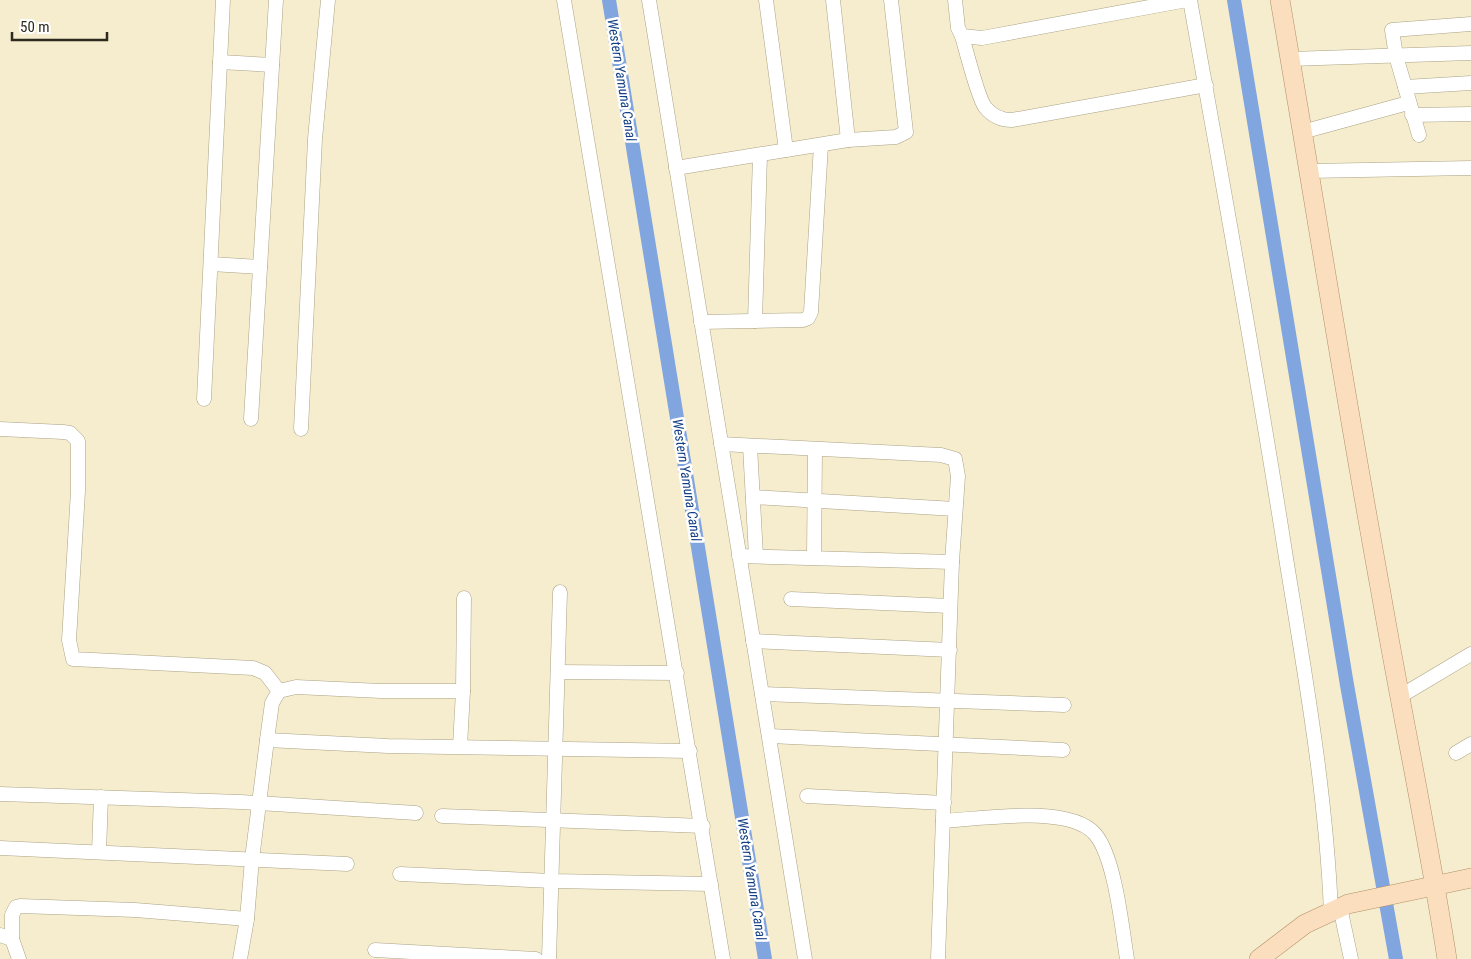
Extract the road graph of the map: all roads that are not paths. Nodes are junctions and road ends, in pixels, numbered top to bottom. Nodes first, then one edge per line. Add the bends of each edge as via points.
1 (224, 0) edge
2 (276, 0) edge
3 (328, 0) edge
4 (564, 0) edge
5 (649, 0) edge
6 (766, 0) edge
7 (833, 0) edge
8 (891, 0) edge
9 (955, 0) edge
10 (1189, 0) edge
11 (1280, 0) edge
12 (1471, 24) edge
13 (962, 36) junction
14 (1471, 53) edge
15 (1396, 56) junction
16 (1290, 59) junction
17 (220, 62) junction
18 (272, 65) junction
19 (1471, 83) edge
20 (1206, 85) junction
21 (1405, 88) junction
22 (1410, 109) junction
23 (1471, 114) edge
24 (1302, 132) junction
25 (1419, 135) dead end
26 (848, 140) junction
27 (821, 145) junction
28 (786, 150) junction
29 (760, 155) junction
30 (676, 168) junction
31 (1471, 168) edge
32 (1309, 171) junction
33 (211, 264) junction
34 (260, 268) junction
35 (755, 321) junction
36 (701, 322) junction
37 (204, 399) dead end
38 (251, 419) dead end
39 (0, 429) edge
40 (301, 429) dead end
41 (721, 444) junction
42 (750, 446) junction
43 (815, 449) junction
44 (753, 497) junction
45 (814, 500) junction
46 (955, 509) junction
47 (739, 556) junction
48 (756, 556) junction
49 (814, 557) junction
50 (952, 562) junction
51 (560, 592) dead end
52 (464, 598) dead end
53 (791, 599) dead end
54 (950, 606) junction
55 (753, 641) junction
56 (950, 650) junction
57 (1471, 654) edge
58 (558, 672) junction
59 (677, 673) junction
60 (279, 691) junction
61 (463, 691) junction
62 (762, 694) junction
63 (1399, 697) junction
64 (948, 701) junction
65 (1064, 705) dead end
66 (770, 736) junction
67 (267, 740) junction
68 (1471, 744) edge
69 (946, 745) junction
70 (460, 746) junction
71 (556, 749) junction
72 (1063, 750) dead end
73 (690, 751) junction
74 (1456, 753) dead end
75 (0, 794) edge
76 (807, 796) dead end
77 (100, 797) junction
78 (259, 804) junction
79 (944, 804) junction
80 (416, 812) dead end
81 (442, 816) dead end
82 (944, 821) junction
83 (554, 822) junction
84 (703, 826) junction
85 (0, 848) edge
86 (99, 852) junction
87 (252, 859) junction
88 (347, 864) dead end
89 (400, 874) dead end
90 (1471, 879) edge
91 (552, 881) junction
92 (712, 884) junction
93 (1436, 885) junction
94 (1340, 908) junction
95 (247, 919) junction
96 (6, 937) edge
97 (375, 950) dead end
98 (19, 959) edge
99 (240, 959) edge
100 (536, 959) edge
101 (549, 959) edge
102 (723, 959) edge
103 (805, 959) edge
104 (938, 959) edge
105 (1127, 959) edge
106 (1259, 959) edge
107 (1351, 959) edge
108 (1448, 959) edge

1 - 17 street
2 - 18 street
3 - 40 street via 316,139
4 - 59 street
5 - 30 street
6 - 28 street
7 - 26 street
8 - 26 street via 906,132 896,137
9 - 13 street
10 - 13 street via 982,38
10 - 20 street
11 - 16 main road
12 - 15 street via 1392,30
13 - 20 street via 984,106 1003,120
14 - 15 street
15 - 16 street
15 - 21 street
16 - 24 main road
17 - 18 street
17 - 33 street
18 - 34 street
19 - 21 street
20 - 94 street via 1259,384
21 - 22 street
22 - 23 street
22 - 24 street
22 - 25 street
24 - 32 main road
26 - 27 street
27 - 28 street
27 - 35 street via 811,312 803,320
28 - 29 street
29 - 30 street
29 - 35 street
30 - 36 street
31 - 32 street
32 - 63 main road
33 - 34 street
33 - 37 street
34 - 38 street
35 - 36 street
36 - 41 street
39 - 60 street via 70,433 78,442 69,640 73,659 253,668 265,673
41 - 42 street
41 - 47 street
42 - 43 street
42 - 44 street
43 - 45 street
43 - 46 street via 949,457 958,467
44 - 45 street
44 - 48 street
45 - 46 street
45 - 49 street
46 - 50 street
47 - 48 street
47 - 55 street
48 - 49 street
49 - 50 street
50 - 54 street
51 - 58 street
52 - 61 street
53 - 54 street
54 - 56 street
55 - 56 street
55 - 62 street
56 - 64 street
57 - 63 street
58 - 59 street
58 - 71 street
59 - 73 street
60 - 61 street via 296,687
60 - 67 street via 272,703
61 - 70 street
62 - 64 street
62 - 66 street
63 - 93 main road
64 - 65 street
64 - 69 street
66 - 69 street
66 - 103 street
67 - 70 street
67 - 78 street
68 - 74 street
69 - 72 street
69 - 79 street
70 - 71 street
71 - 73 street
71 - 83 street
73 - 84 street
75 - 77 street
76 - 79 street
77 - 78 street
77 - 86 street
78 - 80 street
78 - 87 street
79 - 82 street
81 - 83 street
82 - 104 street
82 - 105 street via 1050,817 1072,820 1085,826 1096,835 1104,850 1114,884
83 - 84 street
83 - 91 street
84 - 92 street
85 - 86 street
86 - 87 street
87 - 88 street
87 - 95 street
89 - 91 street
90 - 93 main road
91 - 92 street
91 - 101 street
92 - 102 street
93 - 94 main road
93 - 108 main road
94 - 106 main road via 1305,924
94 - 107 street
95 - 96 street via 135,910 20,906 12,915
95 - 99 street
96 - 98 street
97 - 100 street

